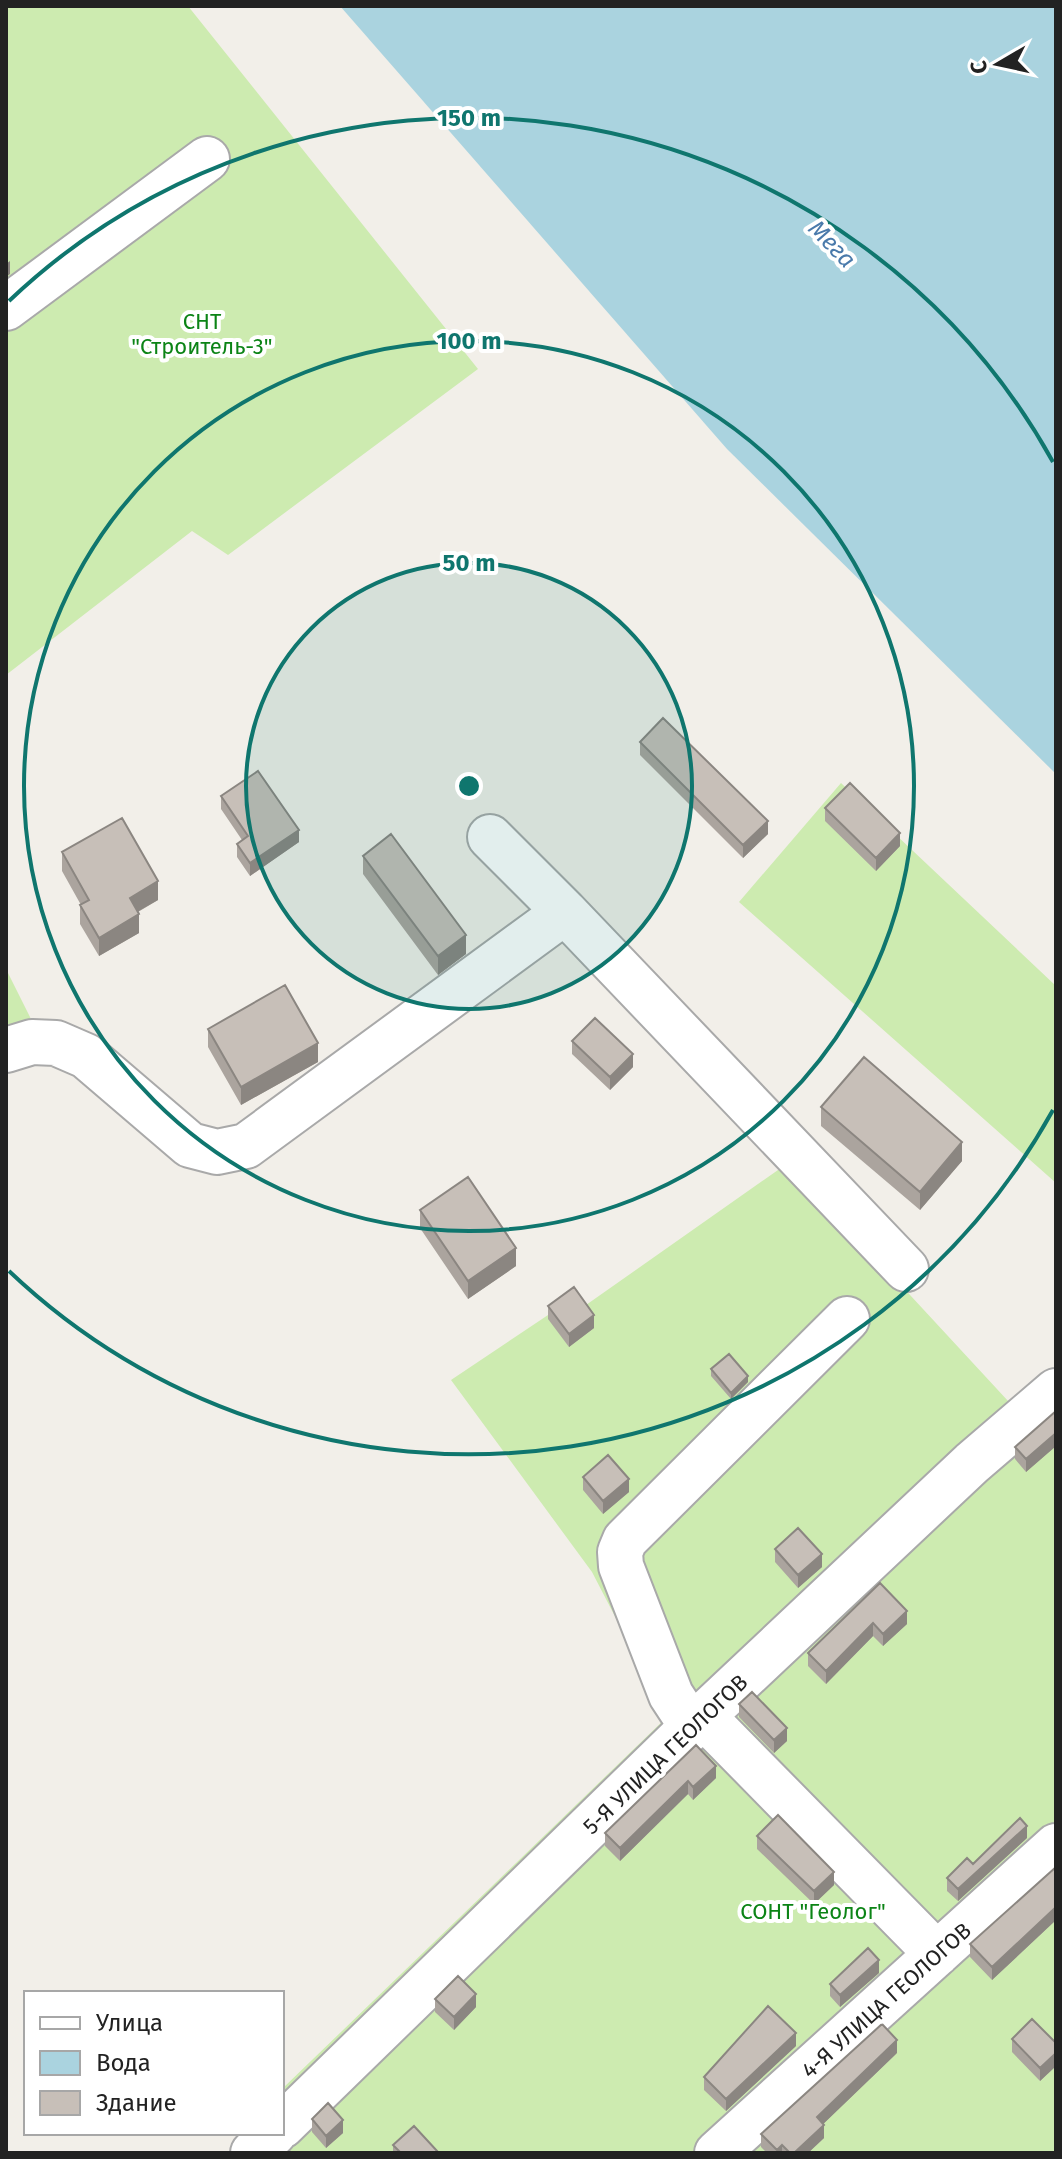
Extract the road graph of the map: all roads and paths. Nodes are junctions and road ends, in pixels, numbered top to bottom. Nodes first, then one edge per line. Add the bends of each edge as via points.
1 (207, 159) dead end
2 (6, 308) edge
3 (490, 837) dead end
4 (565, 912) junction
5 (6, 1050) edge
6 (906, 1269) dead end
7 (847, 1319) dead end
8 (1056, 1391) edge
9 (697, 1722) junction
10 (1056, 1846) edge
11 (937, 1954) junction
12 (284, 2124) edge
13 (272, 2135) edge
14 (253, 2153) edge
15 (717, 2153) edge

1 - 2 street
3 - 4 street
4 - 5 street via 246,1146 217,1152 190,1145 86,1056 56,1043 32,1042
4 - 6 street
7 - 9 street via 625,1540 620,1552 671,1695
8 - 9 street, 5-Я УЛИЦА ГЕОЛОГОВ via 972,1463
9 - 11 street
9 - 12 street, 5-Я УЛИЦА ГЕОЛОГОВ
10 - 11 street, 4-Я УЛИЦА ГЕОЛОГОВ
11 - 15 street, 4-Я УЛИЦА ГЕОЛОГОВ
13 - 14 street

